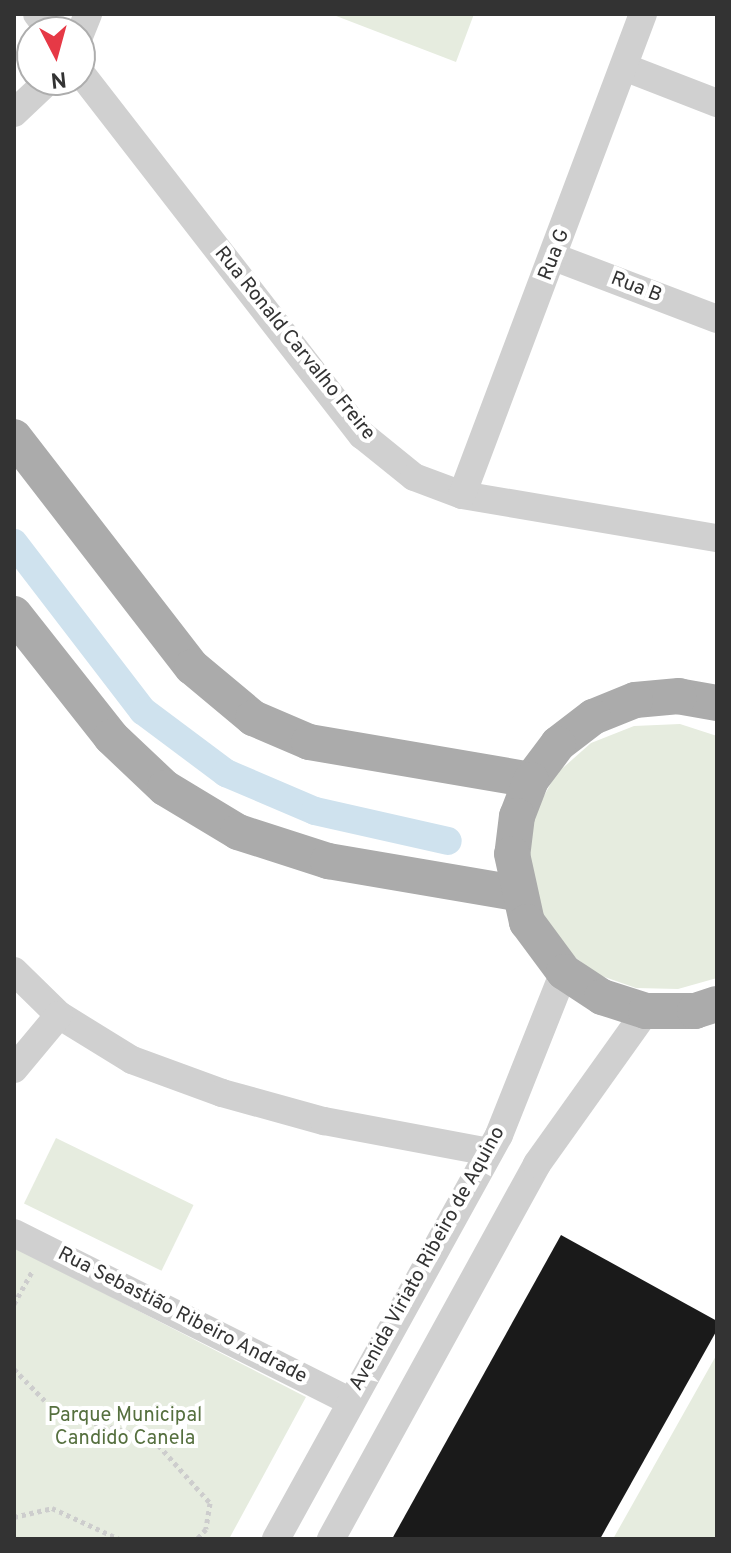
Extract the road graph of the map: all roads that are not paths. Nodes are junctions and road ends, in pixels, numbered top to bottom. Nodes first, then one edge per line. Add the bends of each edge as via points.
1 (643, 14) edge
2 (624, 67) junction
3 (96, 93) edge
4 (32, 96) edge
5 (717, 103) edge
6 (14, 113) edge
7 (554, 257) junction
8 (717, 319) edge
9 (14, 437) edge
10 (462, 495) junction
11 (717, 538) edge
12 (14, 614) edge
13 (717, 703) edge
14 (531, 780) junction
15 (516, 893) junction
16 (14, 971) edge
17 (564, 972) junction
18 (717, 1004) edge
19 (646, 1011) junction
20 (59, 1015) junction
21 (14, 1069) edge
22 (489, 1152) junction
23 (14, 1233) edge
24 (349, 1401) junction
25 (276, 1539) edge
26 (331, 1539) edge

1 - 2 street, Rua G
2 - 5 street
2 - 7 street, Rua G
3 - 10 street, Rua Ronald Carvalho Freire via 362,435 414,477
4 - 6 street
7 - 8 street, Rua B
7 - 10 street, Rua G
9 - 14 main road via 192,667 253,718 309,742
10 - 11 street, Rua Ronald Carvalho Freire
12 - 15 main road via 111,737 165,788 238,832 328,861
13 - 14 main road via 679,696 635,700 593,717 558,744
14 - 15 main road via 517,816 512,854
15 - 17 main road via 543,949
16 - 20 street
17 - 19 main road via 602,997
17 - 22 street, Avenida Viriato Ribeiro de Aquino
18 - 19 main road via 695,1011
19 - 26 street via 537,1164
20 - 21 street
20 - 22 street via 132,1060 222,1093 324,1121
22 - 24 street, Avenida Viriato Ribeiro de Aquino
23 - 24 street, Rua Sebastião Ribeiro Andrade
24 - 25 street, Avenida Viriato Ribeiro de Aquino

